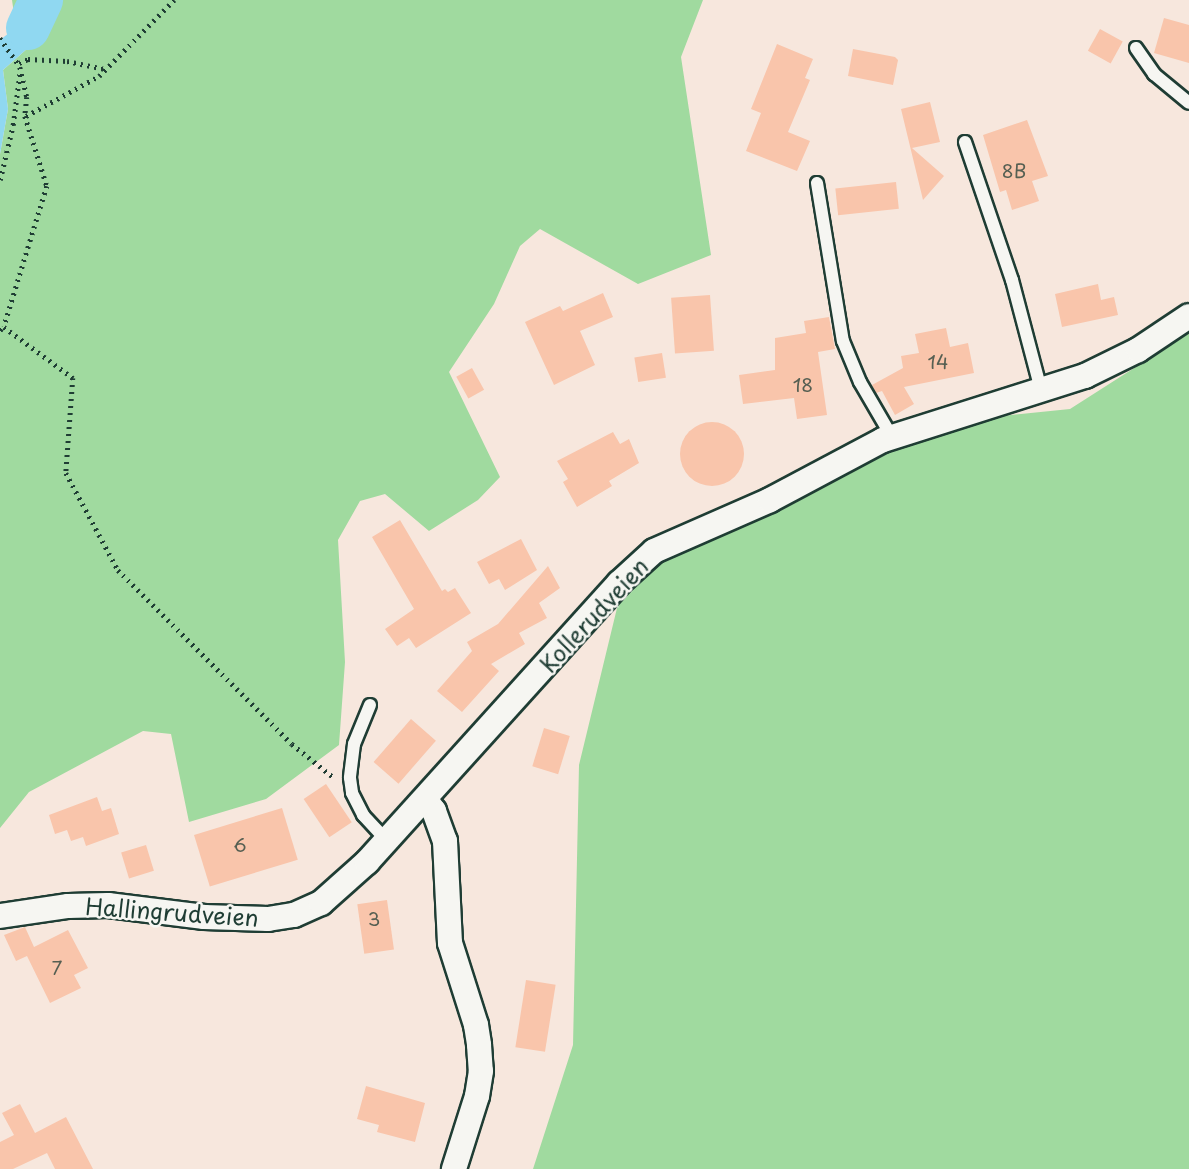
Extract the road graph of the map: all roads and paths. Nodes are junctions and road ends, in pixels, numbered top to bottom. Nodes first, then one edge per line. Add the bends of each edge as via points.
1 (174, 0) edge
2 (0, 38) edge
3 (1136, 48) dead end
4 (18, 63) junction
5 (104, 69) junction
6 (1189, 103) edge
7 (25, 116) junction
8 (965, 142) dead end
9 (0, 180) edge
10 (817, 183) dead end
11 (1189, 316) edge
12 (2, 329) edge
13 (1041, 390) junction
14 (892, 437) junction
15 (370, 705) dead end
16 (352, 793) junction
17 (425, 799) junction
18 (387, 841) junction
19 (0, 916) edge
20 (454, 1169) edge

1 - 5 path
2 - 4 path
3 - 6 lane via 1154,74
4 - 5 path via 28,59 67,61
4 - 7 path via 27,96
4 - 9 path via 13,125
5 - 7 path
7 - 12 path via 47,186
8 - 13 lane via 1012,280
10 - 14 lane via 843,341
11 - 13 street, Kollerudveien via 1138,350 1085,376
12 - 16 path via 73,378 66,472 118,570 292,744
13 - 14 street, Kollerudveien
14 - 17 street, Kollerudveien via 642,560
15 - 16 lane via 350,761
16 - 18 lane via 363,815
17 - 18 street, Hallingrudveien
17 - 20 street via 445,841 450,943 479,1045 477,1096
18 - 19 street, Hallingrudveien via 338,890 295,915 239,920 68,905

